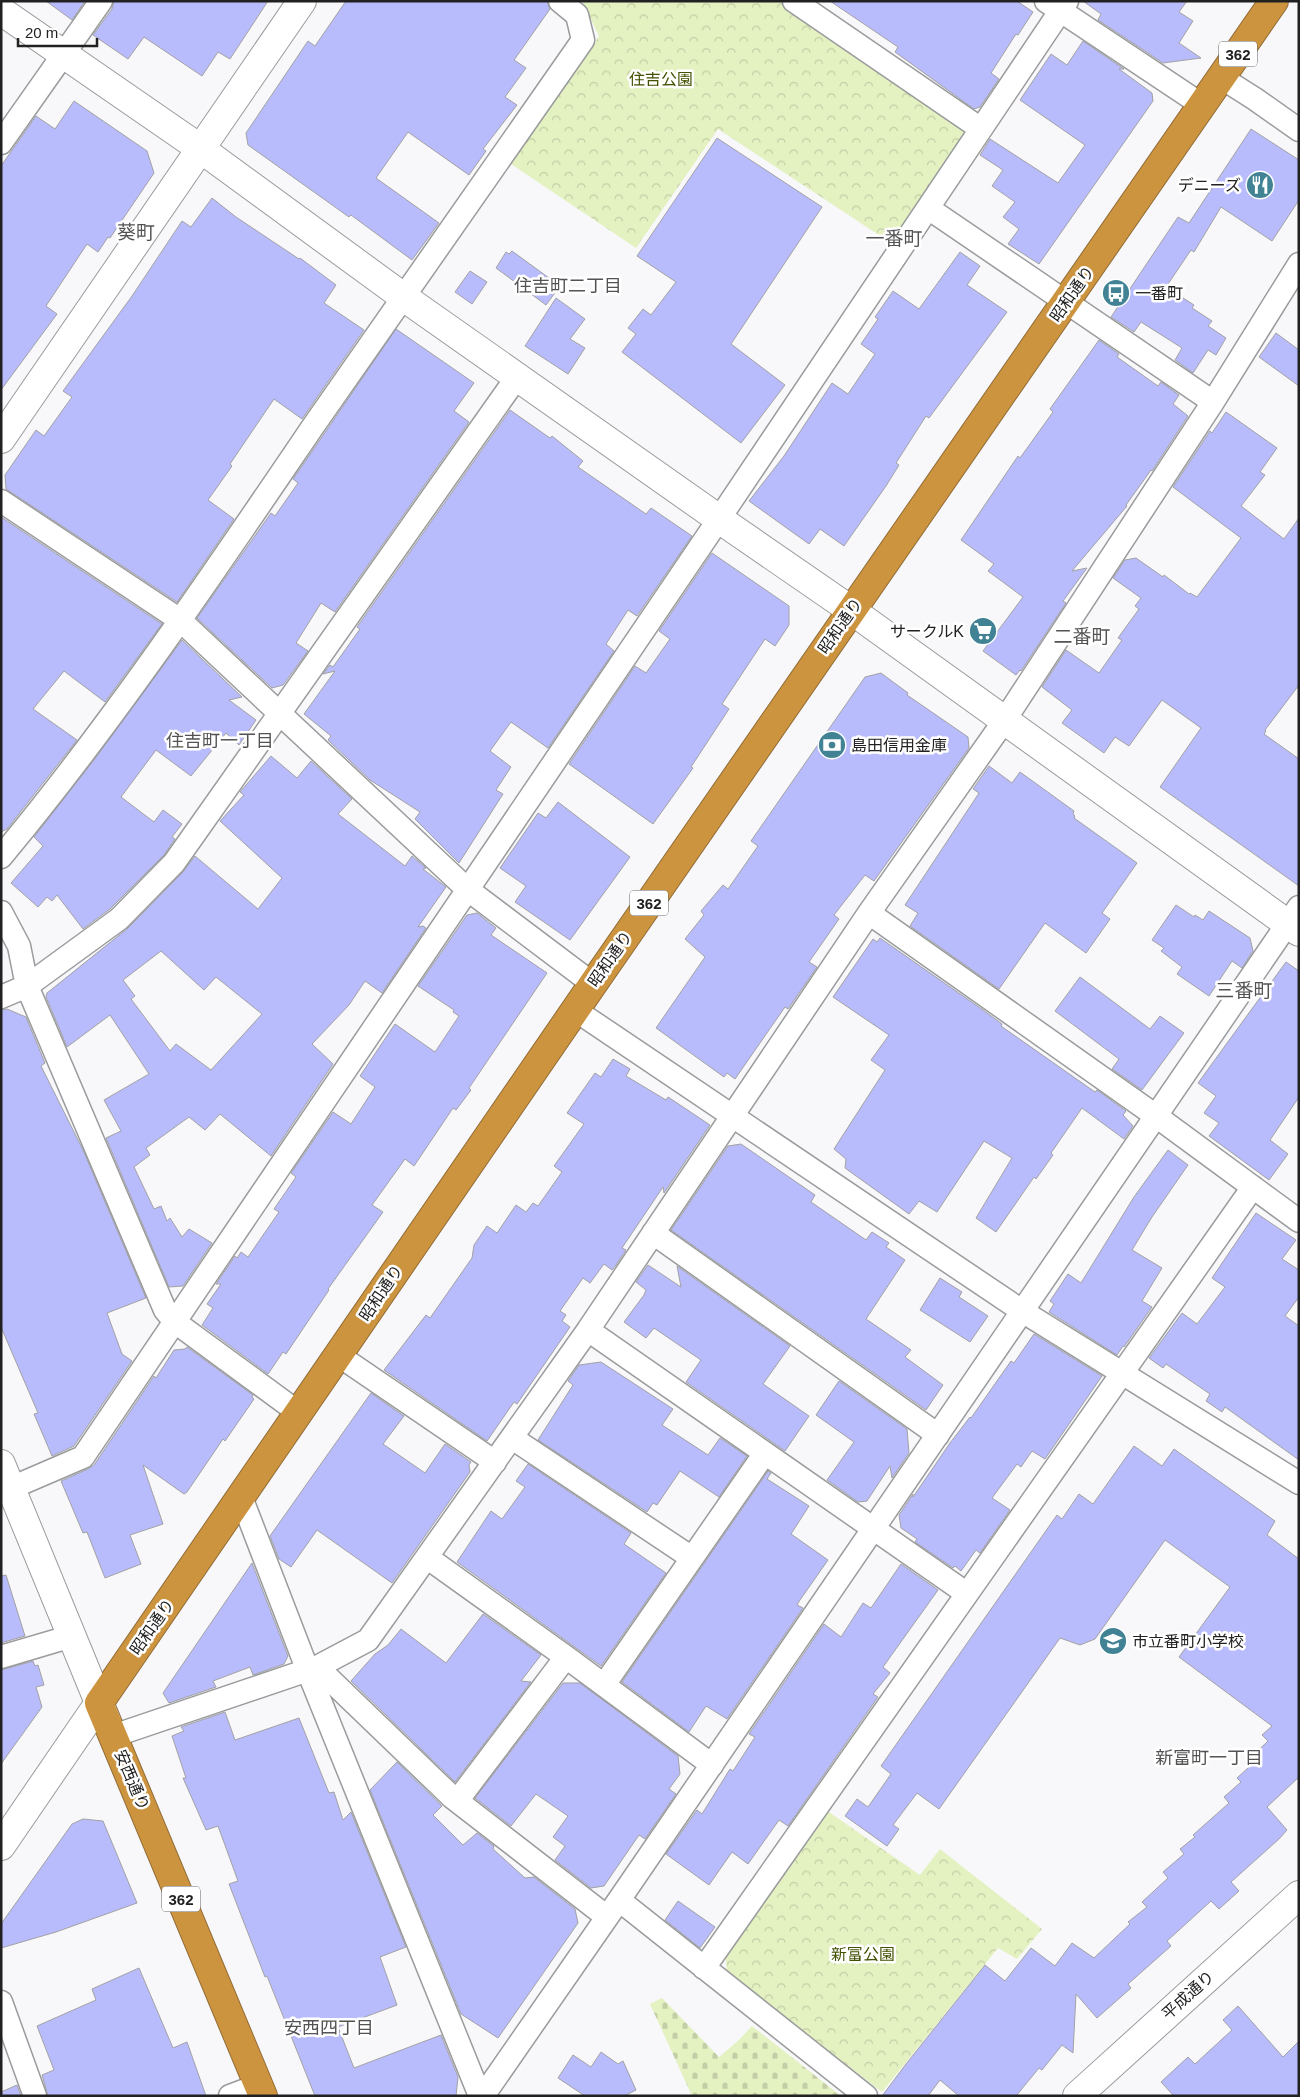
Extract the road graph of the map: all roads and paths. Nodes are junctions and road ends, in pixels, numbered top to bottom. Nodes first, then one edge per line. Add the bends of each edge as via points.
1 (101, 1) edge
2 (302, 1) edge
3 (560, 1) edge
4 (794, 1) edge
5 (1274, 1) edge
6 (1058, 4) edge
7 (1, 10) edge
8 (64, 54) junction
9 (1222, 78) junction
10 (1202, 105) junction
11 (981, 129) junction
12 (1299, 130) edge
13 (1, 143) edge
14 (201, 149) junction
15 (928, 208) junction
16 (1299, 264) edge
17 (402, 296) junction
18 (1066, 302) junction
19 (517, 377) junction
20 (1213, 402) junction
21 (1, 439) edge
22 (1, 500) edge
23 (719, 520) junction
24 (851, 610) junction
25 (180, 620) junction
26 (280, 715) junction
27 (1004, 721) junction
28 (1, 857) edge
29 (467, 889) junction
30 (1, 912) edge
31 (869, 913) junction
32 (1295, 921) edge
33 (593, 984) junction
34 (27, 986) junction
35 (1, 997) edge
36 (575, 1010) junction
37 (731, 1115) junction
38 (1156, 1116) junction
39 (1254, 1187) junction
40 (1299, 1221) edge
41 (653, 1234) junction
42 (1022, 1311) junction
43 (175, 1322) junction
44 (588, 1330) junction
45 (338, 1355) junction
46 (1122, 1372) junction
47 (299, 1412) junction
48 (938, 1435) junction
49 (512, 1438) junction
50 (765, 1453) junction
51 (495, 1462) junction
52 (6, 1476) edge
53 (1299, 1483) edge
54 (241, 1497) junction
55 (874, 1529) junction
56 (428, 1558) junction
57 (692, 1558) junction
58 (966, 1594) junction
59 (72, 1636) junction
60 (1, 1657) edge
61 (566, 1657) junction
62 (313, 1669) junction
63 (604, 1685) junction
64 (99, 1703) junction
65 (113, 1736) junction
66 (712, 1765) junction
67 (457, 1801) junction
68 (1, 1846) edge
69 (1299, 1895) edge
70 (613, 1909) junction
71 (704, 1968) junction
72 (1, 2002) edge
73 (261, 2090) edge
74 (35, 2096) edge
75 (230, 2096) edge
76 (482, 2096) edge
77 (866, 2096) edge
78 (1077, 2096) edge

1 - 8 street
2 - 14 street
3 - 17 street via 577,15 583,40
4 - 11 street
5 - 9 highway, 昭和通り / 362
6 - 10 street
6 - 11 street
7 - 8 street
8 - 13 street
8 - 14 street
9 - 10 highway, 昭和通り / 362
9 - 12 street
10 - 18 highway, 昭和通り / 362
11 - 15 street
14 - 17 street
14 - 21 street
15 - 18 street
15 - 23 street
16 - 20 street
17 - 19 street
17 - 25 street
18 - 20 street
18 - 24 highway, 昭和通り / 362
19 - 23 street
19 - 26 street
20 - 27 street
22 - 25 street
23 - 24 street
23 - 29 street
24 - 27 street
24 - 33 highway, 昭和通り / 362
25 - 26 street
25 - 28 street via 54,793
26 - 29 street
26 - 34 street via 174,863 119,919
27 - 31 street
27 - 32 street
29 - 33 street
29 - 43 street
30 - 34 street via 19,946
31 - 37 street
31 - 38 street
32 - 38 street
33 - 36 highway, 昭和通り / 362
34 - 35 street
34 - 43 street via 165,1310
36 - 37 street
36 - 45 highway, 昭和通り / 362
37 - 41 street
37 - 42 street
38 - 39 street
38 - 42 street
39 - 40 street
39 - 46 street
41 - 44 street
41 - 48 street
42 - 46 street
42 - 48 street
43 - 47 street
43 - 52 street via 83,1457
44 - 49 street
44 - 50 street
45 - 47 highway, 昭和通り / 362
45 - 51 street
46 - 53 street
46 - 58 street
47 - 54 highway, 昭和通り / 362
48 - 55 street
49 - 51 street
49 - 57 street
50 - 55 street
50 - 57 street
51 - 56 street
52 - 59 street
54 - 62 street
54 - 64 highway, 昭和通り / 362
55 - 58 street
55 - 66 street
56 - 61 street
56 - 62 street via 368,1640
57 - 63 street
58 - 71 street
59 - 60 street
59 - 64 street
61 - 63 street
61 - 67 street
62 - 65 street
62 - 67 street
62 - 76 street
63 - 66 street
64 - 65 street
64 - 68 street, 昭和通り
65 - 73 street
66 - 70 street
67 - 70 street
69 - 78 street, 平成通り
70 - 71 street
70 - 76 street
71 - 77 street
72 - 74 street
73 - 75 street

